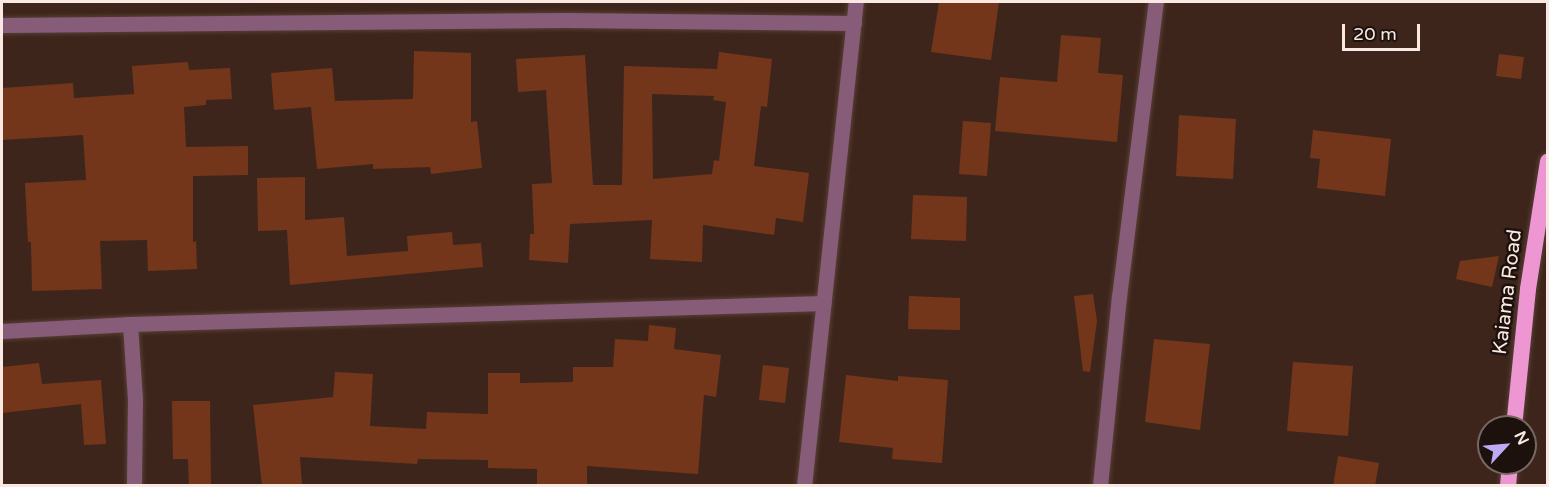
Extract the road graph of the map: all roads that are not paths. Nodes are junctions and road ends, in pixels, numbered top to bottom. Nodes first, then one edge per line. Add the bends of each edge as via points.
1 (856, 2) edge
2 (1156, 2) edge
3 (854, 23) junction
4 (2, 25) edge
5 (1548, 162) edge
6 (824, 303) junction
7 (130, 324) junction
8 (2, 331) edge
9 (1515, 415) edge
10 (134, 486) edge
11 (804, 486) edge
12 (1100, 486) edge

1 - 3 street
2 - 12 street
3 - 4 street via 566,20
3 - 6 street
5 - 9 highway, Kaiama Road via 1528,289
6 - 7 street
6 - 11 street
7 - 8 street
7 - 10 street via 135,400

